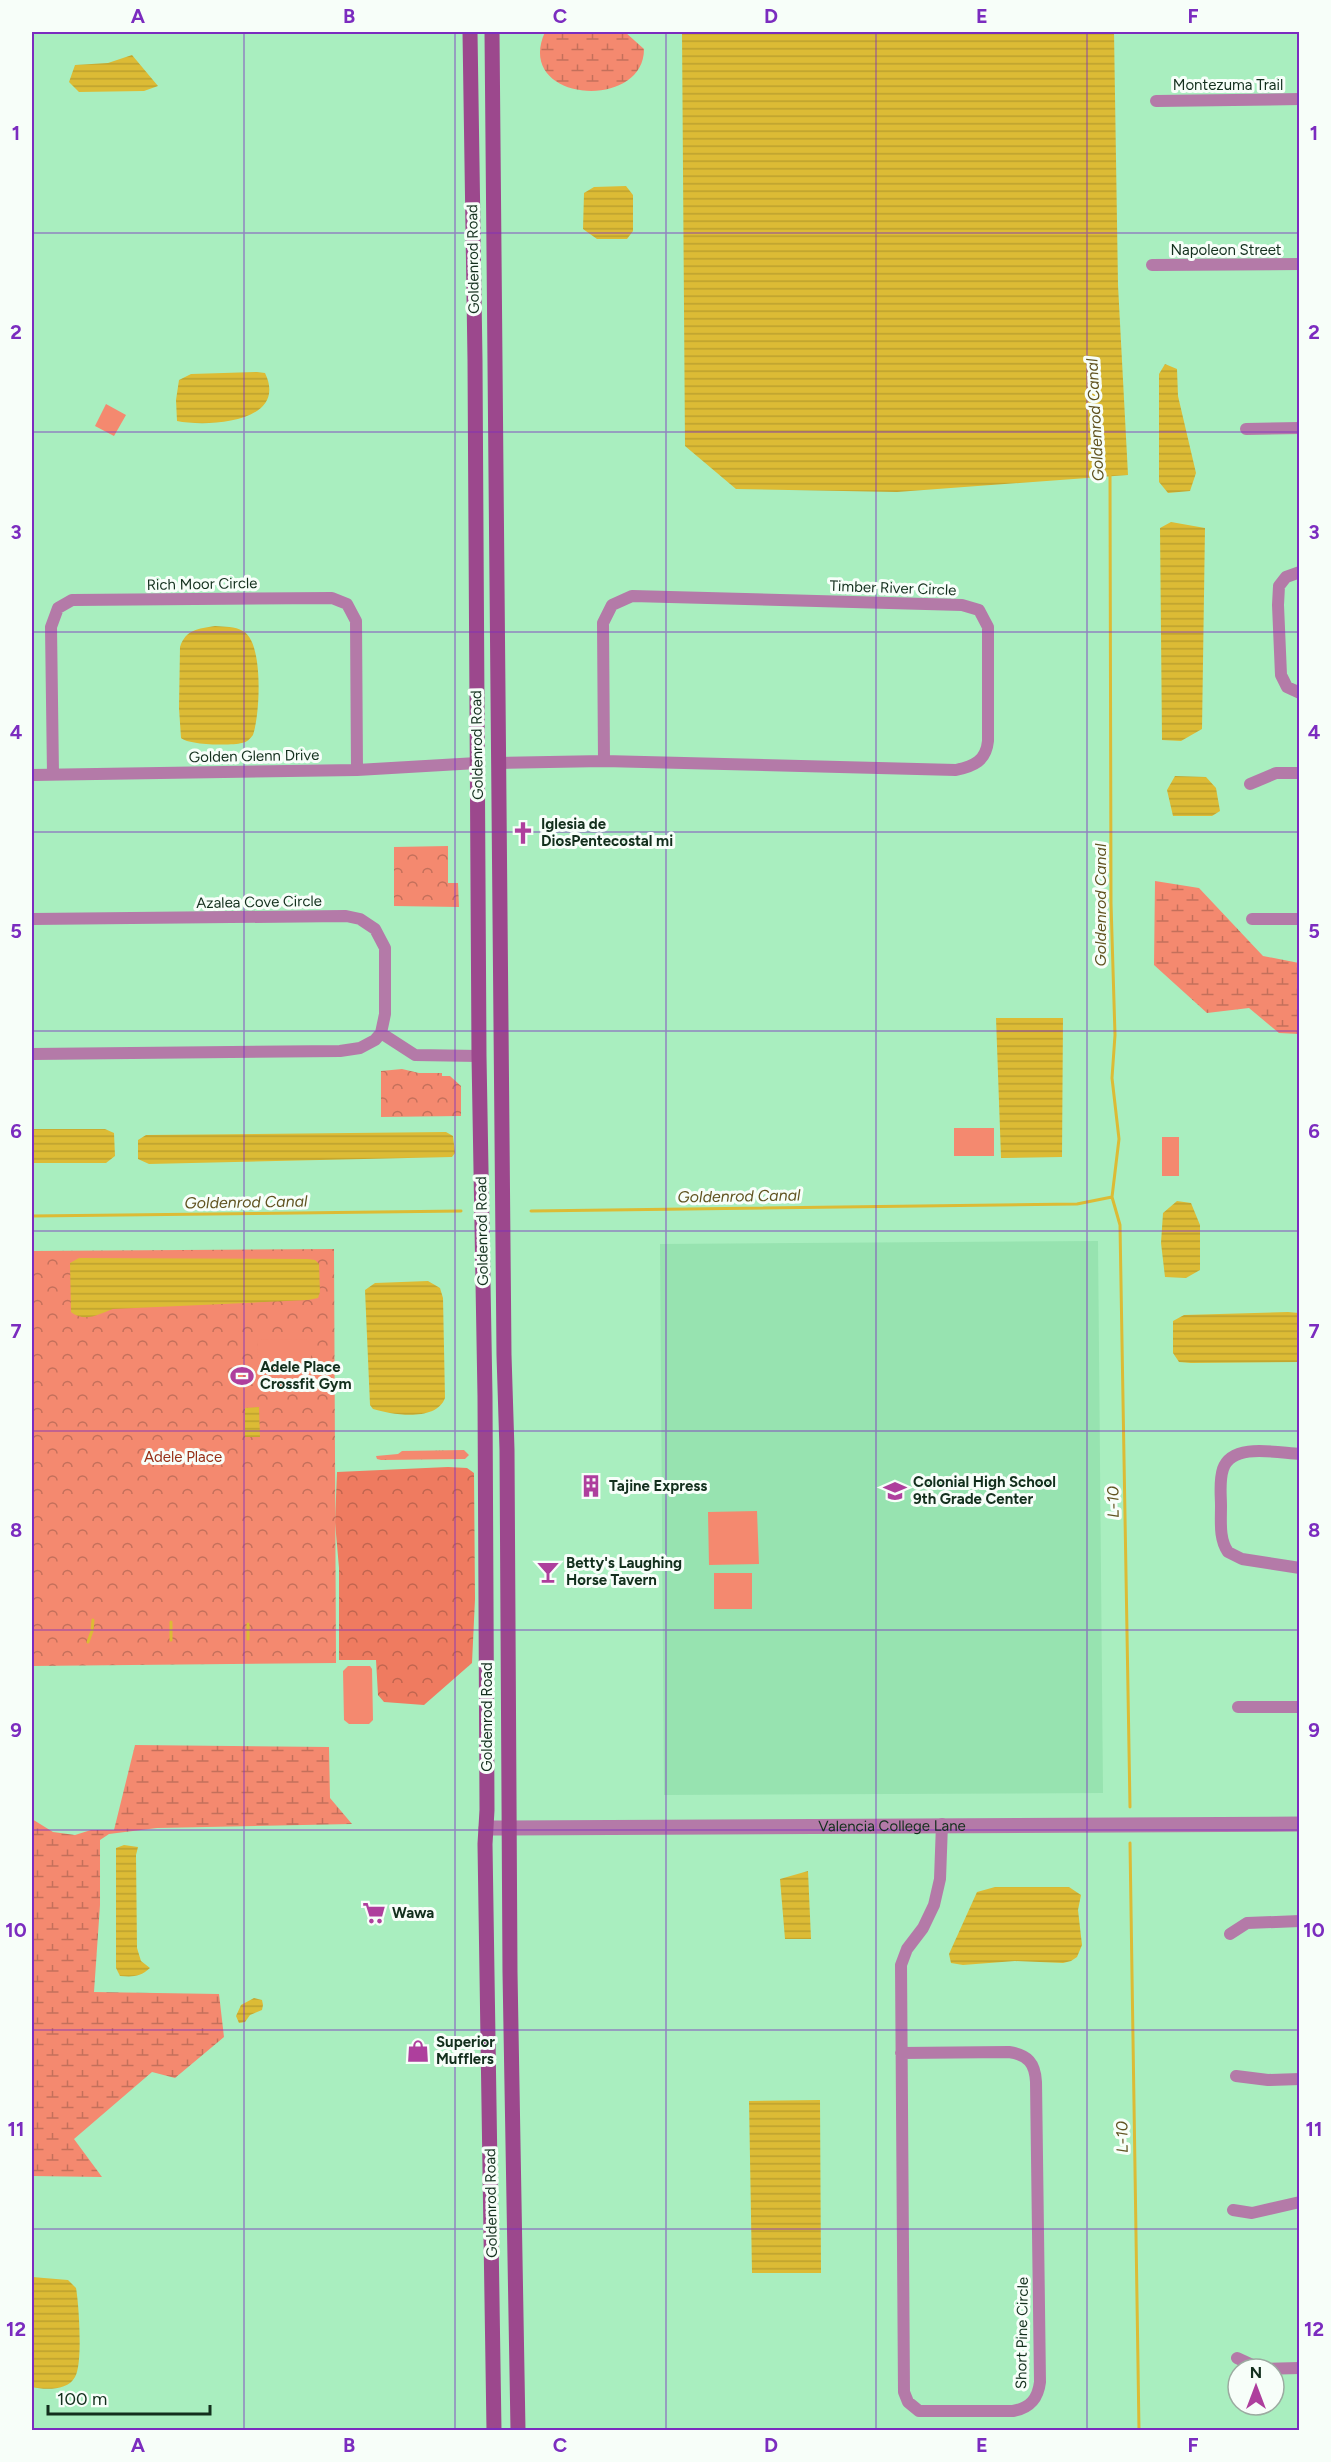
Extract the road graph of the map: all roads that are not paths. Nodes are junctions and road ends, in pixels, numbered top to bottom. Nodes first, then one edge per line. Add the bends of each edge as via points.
1 (470, 32) edge
2 (492, 32) edge
3 (1299, 99) edge
4 (1156, 101) dead end
5 (1299, 264) edge
6 (1152, 265) dead end
7 (1299, 428) edge
8 (1246, 429) dead end
9 (1299, 572) edge
10 (1299, 693) edge
11 (604, 761) junction
12 (477, 763) junction
13 (499, 763) junction
14 (357, 770) junction
15 (1299, 773) edge
16 (53, 774) junction
17 (32, 775) edge
18 (1250, 784) dead end
19 (32, 919) edge
20 (1252, 919) dead end
21 (1299, 919) edge
22 (480, 1024) junction
23 (381, 1033) junction
24 (503, 1053) junction
25 (32, 1054) edge
26 (479, 1056) junction
27 (503, 1094) junction
28 (485, 1425) junction
29 (507, 1450) junction
30 (1299, 1454) edge
31 (1299, 1568) edge
32 (1238, 1707) dead end
33 (1299, 1707) edge
34 (942, 1824) junction
35 (1299, 1824) edge
36 (486, 1827) junction
37 (508, 1827) junction
38 (1299, 1921) edge
39 (1230, 1934) dead end
40 (901, 2053) junction
41 (1236, 2076) dead end
42 (1299, 2079) edge
43 (490, 2190) junction
44 (1299, 2202) edge
45 (1233, 2210) dead end
46 (515, 2220) junction
47 (494, 2430) edge
48 (518, 2430) edge

1 - 12 main road, Goldenrod Road
2 - 13 main road, Goldenrod Road
3 - 4 street, Montezuma Trail
5 - 6 street, Napoleon Street
7 - 8 street
9 - 10 street via 1286,577 1278,593 1281,675 1287,687
11 - 11 street, Timber River Circle via 956,770 974,766 987,753 988,627 979,610 962,605 632,596 612,605 603,622
11 - 13 street, Timber River Circle
12 - 14 street, Golden Glenn Drive
12 - 22 main road, Goldenrod Road
13 - 24 main road, Goldenrod Road
14 - 16 street, Golden Glenn Drive
14 - 16 street, Rich Moor Circle via 356,621 347,604 332,598 72,600 58,608 51,627
15 - 18 street via 1276,773
16 - 17 street, Golden Glenn Drive
19 - 23 street, Azalea Cove Circle via 360,919 375,929 385,948 385,1014
20 - 21 street
22 - 24 main road
22 - 26 main road, Goldenrod Road
23 - 25 street via 360,1048 340,1051
23 - 26 street via 415,1055
24 - 27 main road, Goldenrod Road
26 - 27 main road
26 - 28 main road, Goldenrod Road
27 - 29 main road, Goldenrod Road
28 - 29 main road
28 - 36 main road, Goldenrod Road
29 - 37 main road, Goldenrod Road
30 - 31 street via 1238,1454 1224,1466 1221,1487 1222,1536 1228,1552 1242,1559
32 - 33 street
34 - 35 street, Valencia College Lane
34 - 37 street, Valencia College Lane
34 - 40 street, Short Pine Circle via 940,1880 934,1905 901,1965
36 - 37 street, Valencia College Lane
36 - 43 main road, Goldenrod Road
37 - 46 main road, Goldenrod Road
38 - 39 street via 1246,1923
40 - 40 street, Short Pine Circle via 906,2398 915,2409 923,2411 1024,2408 1036,2397 1040,2382 1033,2065 1027,2057 1009,2052
41 - 42 street
43 - 46 main road via 503,2199
43 - 47 main road, Goldenrod Road
44 - 45 street via 1252,2213
46 - 48 main road, Goldenrod Road

